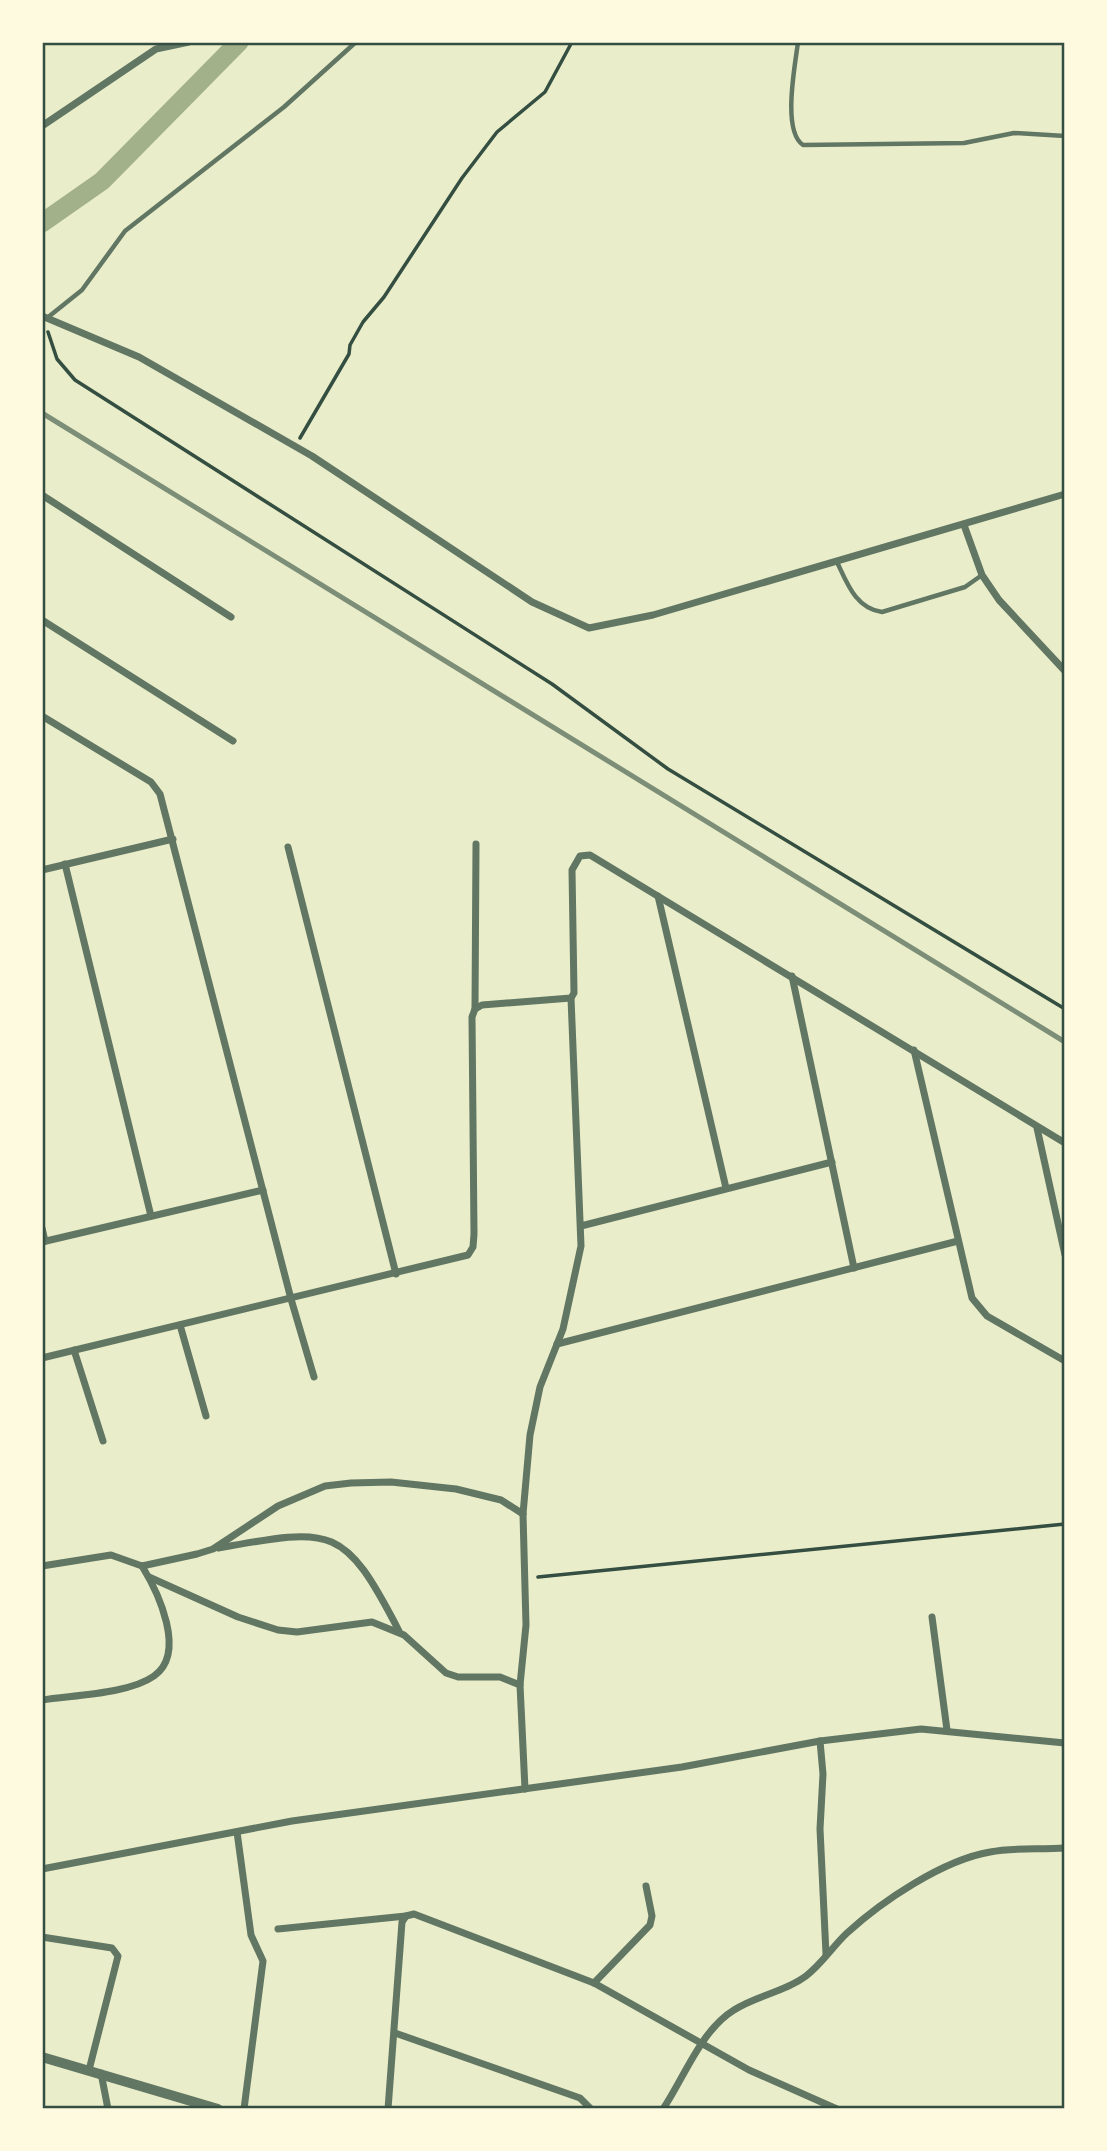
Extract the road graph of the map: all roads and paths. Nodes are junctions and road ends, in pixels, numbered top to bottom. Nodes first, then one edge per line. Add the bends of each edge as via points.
1 (189, 42) edge
2 (356, 42) edge
3 (572, 42) edge
4 (798, 42) edge
5 (42, 126) edge
6 (1065, 136) edge
7 (44, 317) edge
8 (295, 446) junction
9 (1065, 494) edge
10 (42, 495) edge
11 (964, 525) junction
12 (837, 562) junction
13 (982, 575) junction
14 (231, 617) dead end
15 (42, 620) edge
16 (1065, 671) edge
17 (42, 716) edge
18 (233, 741) dead end
19 (173, 839) junction
20 (477, 844) dead end
21 (288, 847) dead end
22 (65, 864) junction
23 (42, 870) edge
24 (658, 896) junction
25 (792, 976) junction
26 (571, 998) junction
27 (475, 1009) junction
28 (1065, 1009) edge
29 (914, 1050) junction
30 (1037, 1128) junction
31 (1065, 1143) edge
32 (832, 1162) junction
33 (726, 1188) junction
34 (263, 1190) junction
35 (151, 1216) junction
36 (581, 1226) junction
37 (42, 1228) edge
38 (958, 1241) junction
39 (43, 1242) edge
40 (1065, 1255) edge
41 (854, 1268) junction
42 (397, 1274) junction
43 (291, 1299) junction
44 (180, 1325) junction
45 (557, 1343) junction
46 (74, 1350) junction
47 (42, 1358) edge
48 (1065, 1361) edge
49 (314, 1377) dead end
50 (206, 1416) dead end
51 (103, 1441) dead end
52 (523, 1514) junction
53 (1065, 1524) edge
54 (213, 1549) junction
55 (42, 1566) edge
56 (142, 1566) junction
57 (149, 1577) junction
58 (525, 1578) junction
59 (932, 1617) dead end
60 (399, 1631) junction
61 (520, 1685) junction
62 (42, 1700) edge
63 (947, 1730) junction
64 (820, 1741) junction
65 (1065, 1743) edge
66 (525, 1789) junction
67 (237, 1832) junction
68 (1065, 1848) edge
69 (42, 1869) edge
70 (646, 1886) dead end
71 (406, 1916) junction
72 (278, 1929) dead end
73 (42, 1937) edge
74 (826, 1954) junction
75 (594, 1983) junction
76 (396, 2033) junction
77 (704, 2044) junction
78 (42, 2057) edge
79 (89, 2070) junction
80 (101, 2073) junction
81 (108, 2109) edge
82 (218, 2109) edge
83 (244, 2109) edge
84 (388, 2109) edge
85 (590, 2109) edge
86 (663, 2109) edge
87 (837, 2109) edge

1 - 5 street via 156,50
2 - 7 lane via 284,107 125,231 82,290
3 - 8 path via 545,92 497,132 461,178 363,322
4 - 6 lane via 791,104 793,132 803,145 964,143 1014,133
7 - 8 street via 139,357
7 - 28 path via 57,359 75,380 552,684 668,769
8 - 12 street via 532,602 589,628 653,615
9 - 11 street
10 - 14 street
11 - 12 street
11 - 13 street
12 - 13 lane via 860,602 871,611 882,612 965,587
13 - 16 street
15 - 18 street
17 - 19 street via 151,782 160,794
19 - 22 street
19 - 34 street
20 - 27 street
21 - 42 street
22 - 23 street
22 - 35 street
24 - 25 street
24 - 26 street via 590,855 575,860
24 - 33 street
25 - 29 street
25 - 32 street
26 - 27 street
26 - 36 street
27 - 42 street via 473,1247 468,1255 455,1260
29 - 30 street
29 - 38 street
30 - 31 street
30 - 40 street
32 - 33 street
32 - 41 street
33 - 36 street
34 - 35 street
34 - 43 street
35 - 39 street
36 - 45 street via 573,1292
37 - 39 street
38 - 41 street
38 - 48 street via 977,1308
41 - 45 street
42 - 43 street
43 - 44 street
43 - 49 street
44 - 46 street
44 - 50 street
45 - 52 street via 540,1387 530,1435
46 - 47 street
46 - 51 street
52 - 54 street via 501,1500 456,1489 351,1483 326,1486 278,1506
52 - 58 street
53 - 58 path
54 - 56 street
54 - 60 street via 303,1536 339,1543 372,1579
55 - 56 street via 111,1555
56 - 57 street
57 - 60 street via 237,1617 278,1630 297,1632 365,1621
57 - 62 street via 166,1619 169,1645 166,1661 155,1676 132,1686
58 - 61 street
59 - 63 street
60 - 61 street via 446,1673 500,1676
61 - 66 street
63 - 64 street via 921,1728
63 - 65 street
64 - 66 street
64 - 74 street
66 - 67 street
67 - 69 street
67 - 83 street via 251,1935 263,1961
68 - 74 street via 991,1852 965,1859 875,1910
70 - 75 street via 650,1925
71 - 72 street
71 - 75 street via 414,1914
71 - 76 street
73 - 79 street via 112,1948 118,1956
74 - 77 street via 790,1986 734,2010
75 - 77 street
76 - 84 street
76 - 85 street via 580,2098
77 - 86 street
77 - 87 street via 749,2070
78 - 79 street
79 - 80 street
80 - 81 street
80 - 82 street

